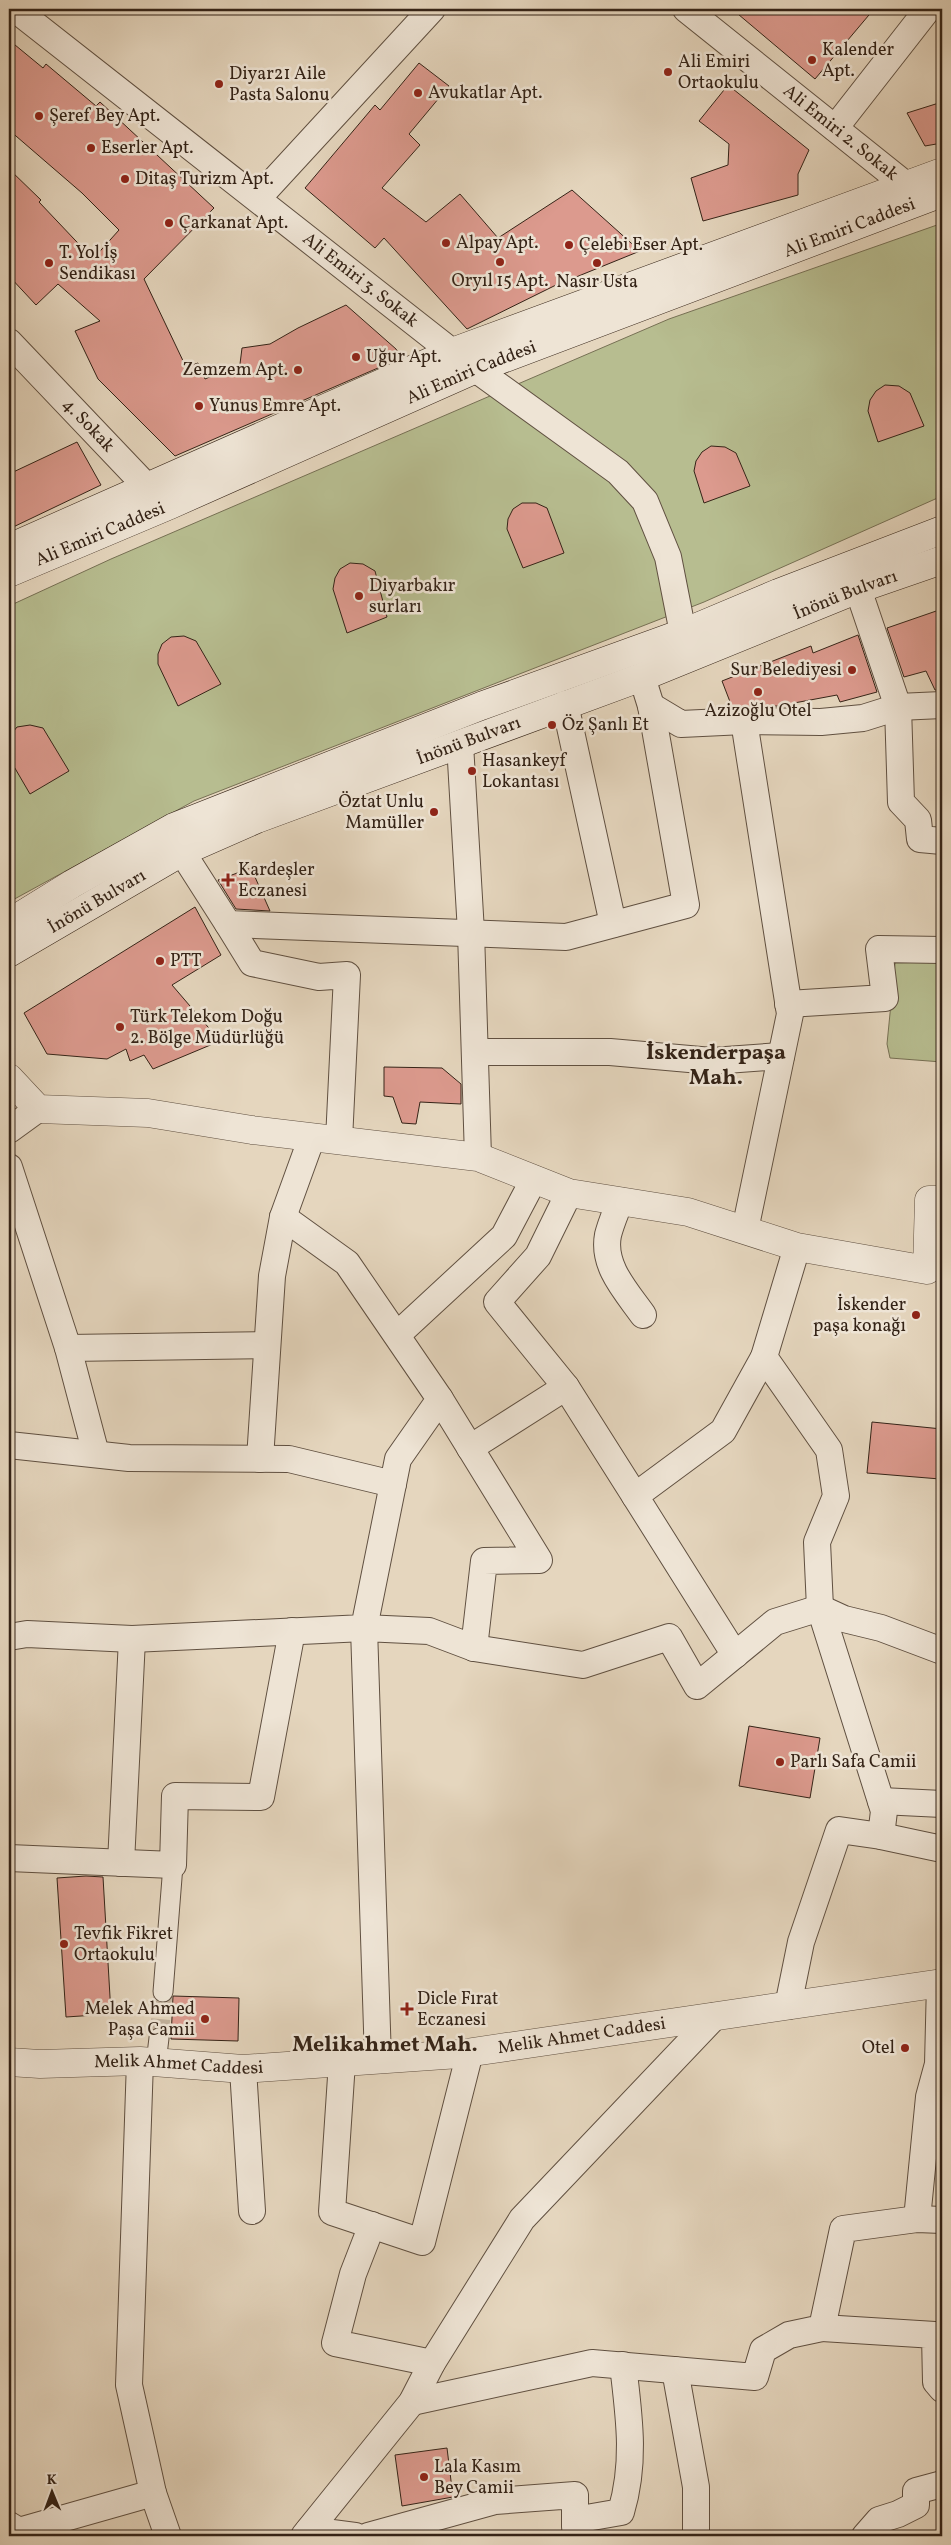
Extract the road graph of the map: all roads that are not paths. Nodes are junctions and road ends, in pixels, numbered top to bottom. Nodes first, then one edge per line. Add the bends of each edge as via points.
1 (15, 9) edge
2 (432, 9) edge
3 (686, 9) edge
4 (928, 9) edge
5 (835, 128) junction
6 (942, 172) edge
7 (925, 193) edge
8 (258, 198) junction
9 (9, 342) edge
10 (452, 352) junction
11 (476, 369) junction
12 (148, 488) junction
13 (170, 505) junction
14 (942, 530) edge
15 (9, 548) edge
16 (942, 560) edge
17 (9, 573) edge
18 (858, 589) junction
19 (683, 633) junction
20 (642, 677) junction
21 (565, 704) junction
22 (942, 704) edge
23 (651, 706) junction
24 (898, 708) junction
25 (744, 721) junction
26 (460, 744) junction
27 (942, 841) edge
28 (182, 852) junction
29 (9, 923) edge
30 (228, 924) junction
31 (613, 924) junction
32 (471, 932) junction
33 (942, 950) edge
34 (9, 953) edge
35 (788, 1004) junction
36 (475, 1052) junction
37 (781, 1056) junction
38 (9, 1078) edge
39 (38, 1109) junction
40 (9, 1130) edge
41 (312, 1137) junction
42 (340, 1140) junction
43 (478, 1157) junction
44 (9, 1167) edge
45 (534, 1179) junction
46 (569, 1193) junction
47 (942, 1200) edge
48 (620, 1201) junction
49 (283, 1217) junction
50 (745, 1230) junction
51 (797, 1247) junction
52 (643, 1315) dead end
53 (397, 1335) junction
54 (267, 1345) junction
55 (68, 1348) junction
56 (764, 1357) junction
57 (566, 1387) junction
58 (440, 1399) junction
59 (9, 1445) edge
60 (470, 1448) junction
61 (96, 1454) junction
62 (260, 1459) junction
63 (393, 1484) junction
64 (635, 1496) junction
65 (820, 1608) junction
66 (364, 1628) junction
67 (292, 1631) junction
68 (9, 1637) edge
69 (132, 1639) junction
70 (474, 1648) junction
71 (942, 1651) edge
72 (735, 1655) junction
73 (881, 1800) junction
74 (942, 1804) edge
75 (881, 1836) junction
76 (942, 1849) edge
77 (9, 1858) edge
78 (121, 1863) junction
79 (174, 1865) junction
80 (941, 1983) edge
81 (162, 1992) tunnel mouth
82 (788, 2006) junction
83 (715, 2016) junction
84 (470, 2052) junction
85 (152, 2054) junction
86 (378, 2060) junction
87 (9, 2062) edge
88 (342, 2062) junction
89 (242, 2069) junction
90 (252, 2211) dead end
91 (930, 2220) edge
92 (372, 2225) junction
93 (822, 2328) junction
94 (432, 2363) junction
95 (623, 2365) junction
96 (675, 2370) junction
97 (942, 2389) edge
98 (412, 2402) junction
99 (942, 2484) edge
100 (153, 2493) junction
101 (9, 2525) edge
102 (577, 2528) edge
103 (306, 2533) edge
104 (168, 2536) edge
105 (355, 2536) edge
106 (368, 2536) edge
107 (696, 2536) edge
108 (865, 2536) edge

1 - 8 street, Ali Emiri 3. Sokak
2 - 8 street
3 - 5 street, Ali Emiri 2. Sokak
4 - 5 street
5 - 7 street, Ali Emiri 2. Sokak
6 - 7 main road
7 - 10 main road
7 - 11 main road, Ali Emiri Caddesi
8 - 10 street, Ali Emiri 3. Sokak
9 - 12 street, 4. Sokak
10 - 11 street, Ali Emiri 3. Sokak
10 - 12 main road
11 - 13 main road, Ali Emiri Caddesi
11 - 19 street, Ali Emiri 3. Sokak via 618,472 645,500 668,557
12 - 13 street, 4. Sokak
12 - 15 main road
13 - 17 main road, Ali Emiri Caddesi
14 - 19 main road
16 - 18 main road, İnönü Bulvarı
18 - 20 main road, İnönü Bulvarı
18 - 24 street
19 - 29 main road via 481,706 174,827
20 - 21 main road, İnönü Bulvarı
20 - 23 street
21 - 26 main road, İnönü Bulvarı
21 - 31 street
22 - 24 street
23 - 25 street via 681,724
23 - 31 street via 686,905
24 - 25 street via 855,719 821,722
24 - 27 street via 901,802 918,820 920,839
25 - 35 street
26 - 28 main road, İnönü Bulvarı via 257,820
26 - 32 street
28 - 30 street
28 - 34 main road, İnönü Bulvarı
30 - 32 street
30 - 42 street via 252,963 319,978 347,975
31 - 32 street via 566,937
32 - 36 street
33 - 35 street via 879,949 885,998
35 - 37 street via 790,1014
36 - 37 street via 610,1052 712,1061
36 - 43 street
37 - 50 street
38 - 39 main road
39 - 40 street
39 - 41 main road via 148,1113
41 - 42 main road
41 - 49 street
42 - 43 main road
43 - 45 main road
44 - 55 street
45 - 46 main road
45 - 53 street via 504,1236
46 - 48 main road
46 - 57 street via 538,1256 498,1302
47 - 51 main road via 929,1200 927,1270
48 - 50 main road via 688,1212
48 - 52 street via 608,1234 607,1251 621,1285
49 - 53 street via 347,1263
49 - 54 street via 272,1276
50 - 51 main road
51 - 56 street
53 - 58 street
54 - 55 street
54 - 62 street
55 - 61 street
56 - 64 street via 723,1431
56 - 65 street via 829,1450 836,1496 817,1542
57 - 60 street
57 - 64 street
58 - 60 street
58 - 63 street via 398,1459
59 - 61 street
60 - 70 street via 539,1560 484,1561
61 - 62 street via 129,1458
62 - 63 street via 289,1460
63 - 66 street
64 - 72 street
65 - 71 street
65 - 72 street via 775,1622
65 - 73 street
66 - 67 street
66 - 70 street via 429,1631
66 - 86 street
67 - 69 street
67 - 79 street via 261,1797 175,1796
68 - 69 street via 27,1634
69 - 78 street
70 - 72 street via 583,1665 669,1637 697,1686
73 - 74 street
73 - 75 street via 884,1811
75 - 76 street
75 - 82 street via 839,1830 801,1942
77 - 78 street
78 - 79 street
79 - 81 street
80 - 82 main road, Melik Ahmet Caddesi
80 - 91 street via 938,2064 929,2097
82 - 83 main road, Melik Ahmet Caddesi
83 - 84 main road, Melik Ahmet Caddesi
83 - 94 street via 522,2219
84 - 86 main road, Melik Ahmet Caddesi
84 - 92 street via 422,2242
85 - 87 main road, Melik Ahmet Caddesi via 40,2064
85 - 89 main road, Melik Ahmet Caddesi
85 - 100 street via 129,2385
86 - 88 main road, Melik Ahmet Caddesi
88 - 89 main road, Melik Ahmet Caddesi
88 - 92 street via 332,2212
89 - 90 street
91 - 93 street via 843,2229
92 - 94 street via 352,2274 335,2343
93 - 96 street via 789,2335 763,2350 755,2377
93 - 97 street via 935,2335 936,2382
94 - 98 street
95 - 96 street
95 - 98 street via 592,2363
95 - 102 street via 630,2424 629,2485 621,2512
96 - 107 street via 696,2487
98 - 103 street
99 - 108 street via 916,2491 916,2505 879,2520
100 - 101 street via 19,2531
100 - 104 street
102 - 106 street via 575,2495 495,2501
103 - 105 street

